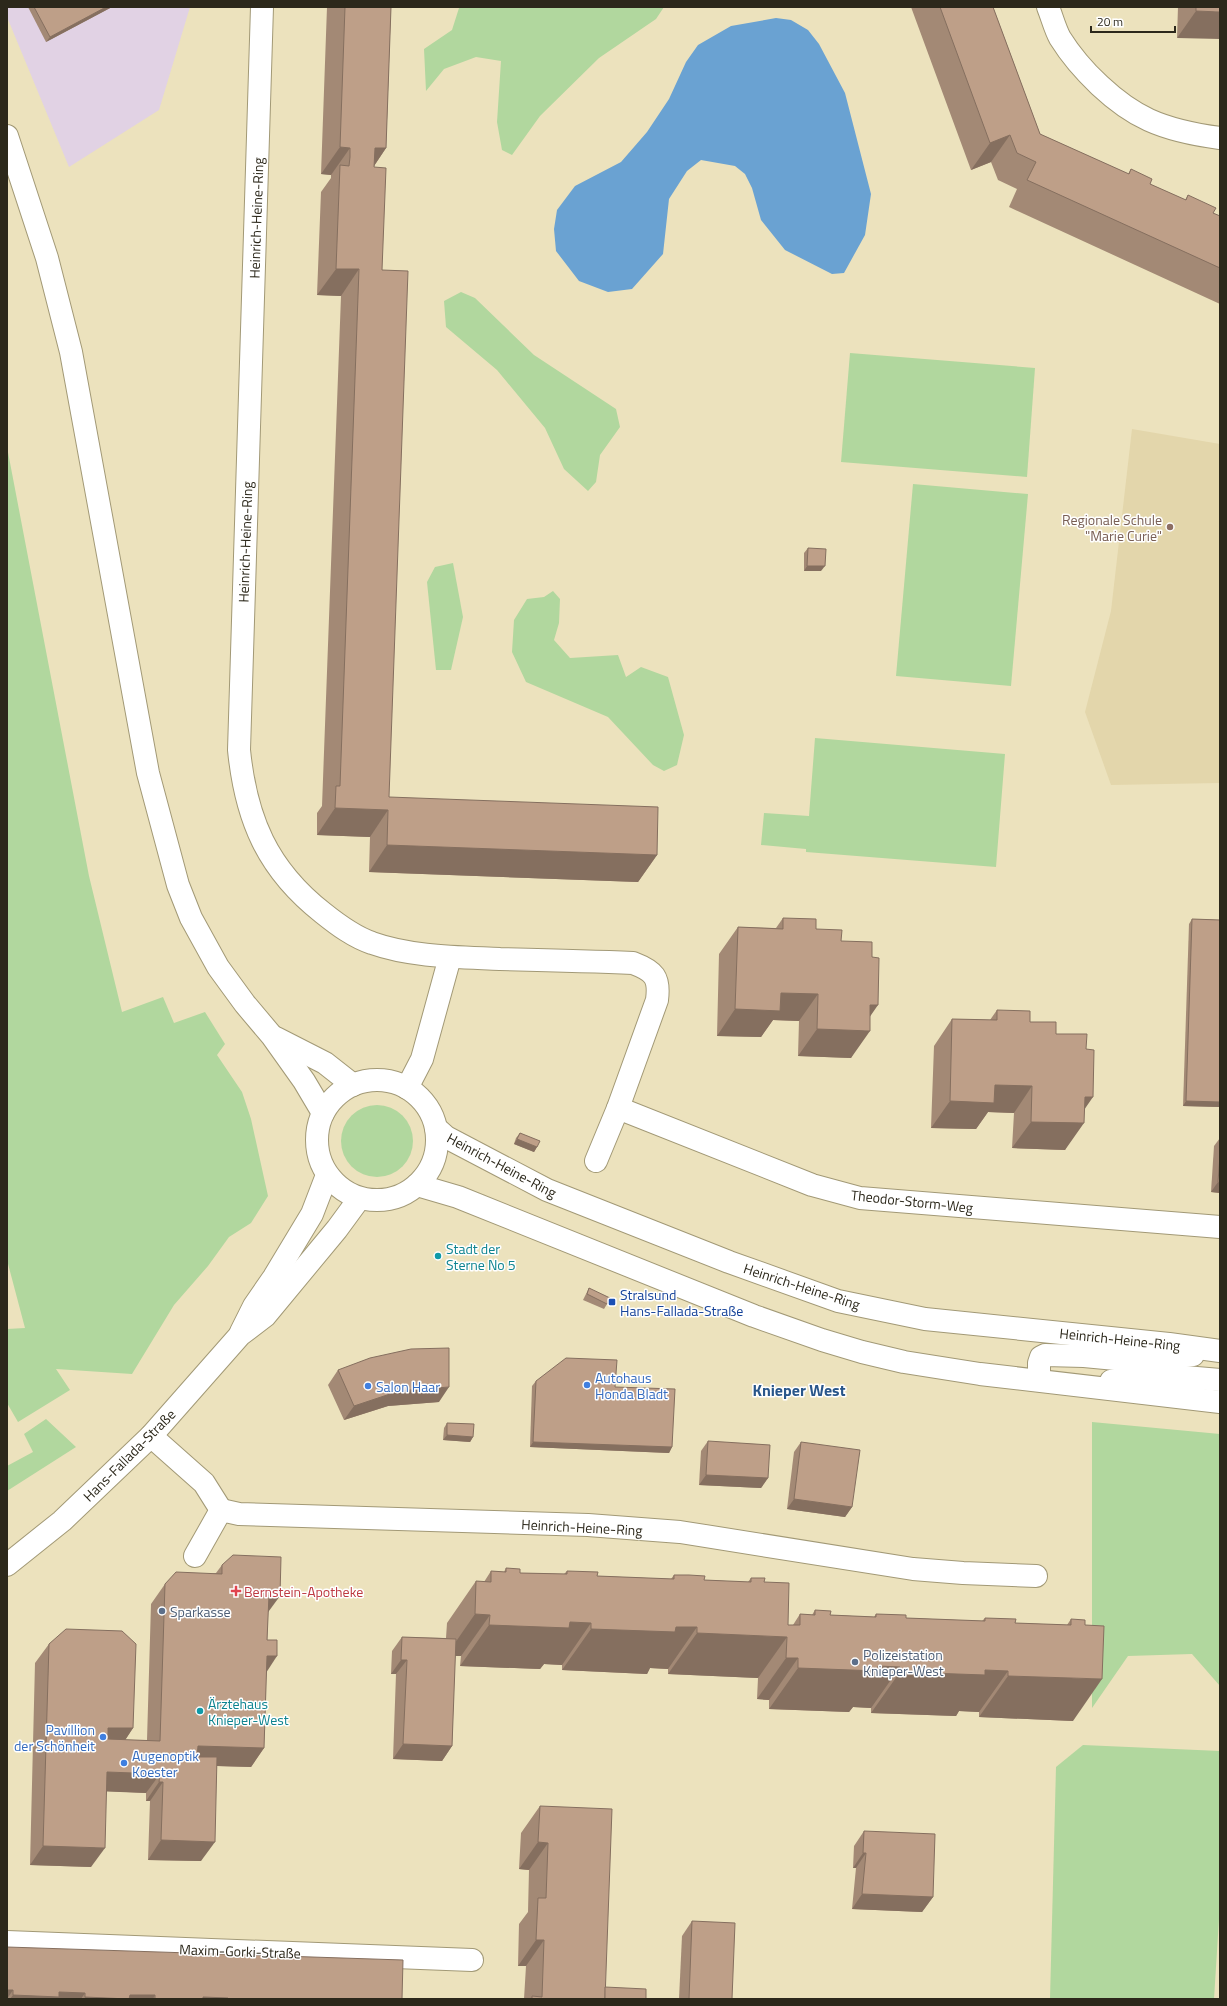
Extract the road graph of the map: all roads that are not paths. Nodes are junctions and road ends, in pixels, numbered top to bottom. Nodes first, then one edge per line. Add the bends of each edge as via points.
1 (262, 7) edge
2 (1048, 7) edge
3 (7, 136) edge
4 (1220, 138) edge
5 (450, 957) junction
6 (272, 1036) junction
7 (353, 1084) junction
8 (407, 1088) junction
9 (618, 1108) junction
10 (323, 1113) junction
11 (436, 1128) junction
12 (596, 1161) dead end
13 (327, 1175) junction
14 (417, 1185) junction
15 (359, 1199) junction
16 (1220, 1227) edge
17 (240, 1335) junction
18 (1220, 1352) edge
19 (1039, 1380) junction
20 (1220, 1380) edge
21 (1084, 1385) junction
22 (1220, 1402) edge
23 (151, 1436) junction
24 (220, 1510) junction
25 (195, 1556) dead end
26 (7, 1565) edge
27 (1036, 1576) dead end
28 (7, 1942) edge
29 (472, 1960) dead end

1 - 5 street, Heinrich-Heine-Ring via 239,750 242,782 246,800 265,847 290,882 315,907 344,929 372,943
2 - 4 street via 1060,38 1115,100 1149,120 1197,135
3 - 6 street via 47,258 71,352 148,773 169,856 192,918 218,967
5 - 8 street via 422,1059
5 - 9 street, Heinrich-Heine-Ring via 633,963 648,969 659,987 657,1000
6 - 7 street via 325,1063
6 - 10 street
7 - 8 street via 366,1080 380,1080 394,1082
7 - 10 street via 330,1101
8 - 11 street via 420,1098 430,1112
9 - 12 street, Heinrich-Heine-Ring
9 - 16 street, Theodor-Storm-Weg via 812,1185 860,1198
10 - 13 street via 317,1128 316,1145 319,1161
11 - 14 street via 435,1155 430,1169
11 - 18 street, Heinrich-Heine-Ring via 446,1137 547,1190 729,1262 838,1301 925,1319 1169,1344
13 - 15 street via 341,1189
13 - 17 street, Hans-Fallada-Straße via 312,1214 254,1306
14 - 15 street via 405,1194 390,1200
14 - 19 street via 458,1197 695,1294 822,1340 904,1362
15 - 17 street, Hans-Fallada-Straße via 337,1230 265,1316
17 - 23 street, Hans-Fallada-Straße
18 - 19 street, Heinrich-Heine-Ring via 1137,1361 1045,1355 1039,1363
19 - 21 street
20 - 21 street via 1145,1376
21 - 22 street
23 - 24 street via 204,1483
23 - 26 street, Hans-Fallada-Straße via 62,1521
24 - 25 street
24 - 27 street, Heinrich-Heine-Ring via 239,1514 588,1525 680,1532 913,1569
28 - 29 street, Maxim-Gorki-Straße

